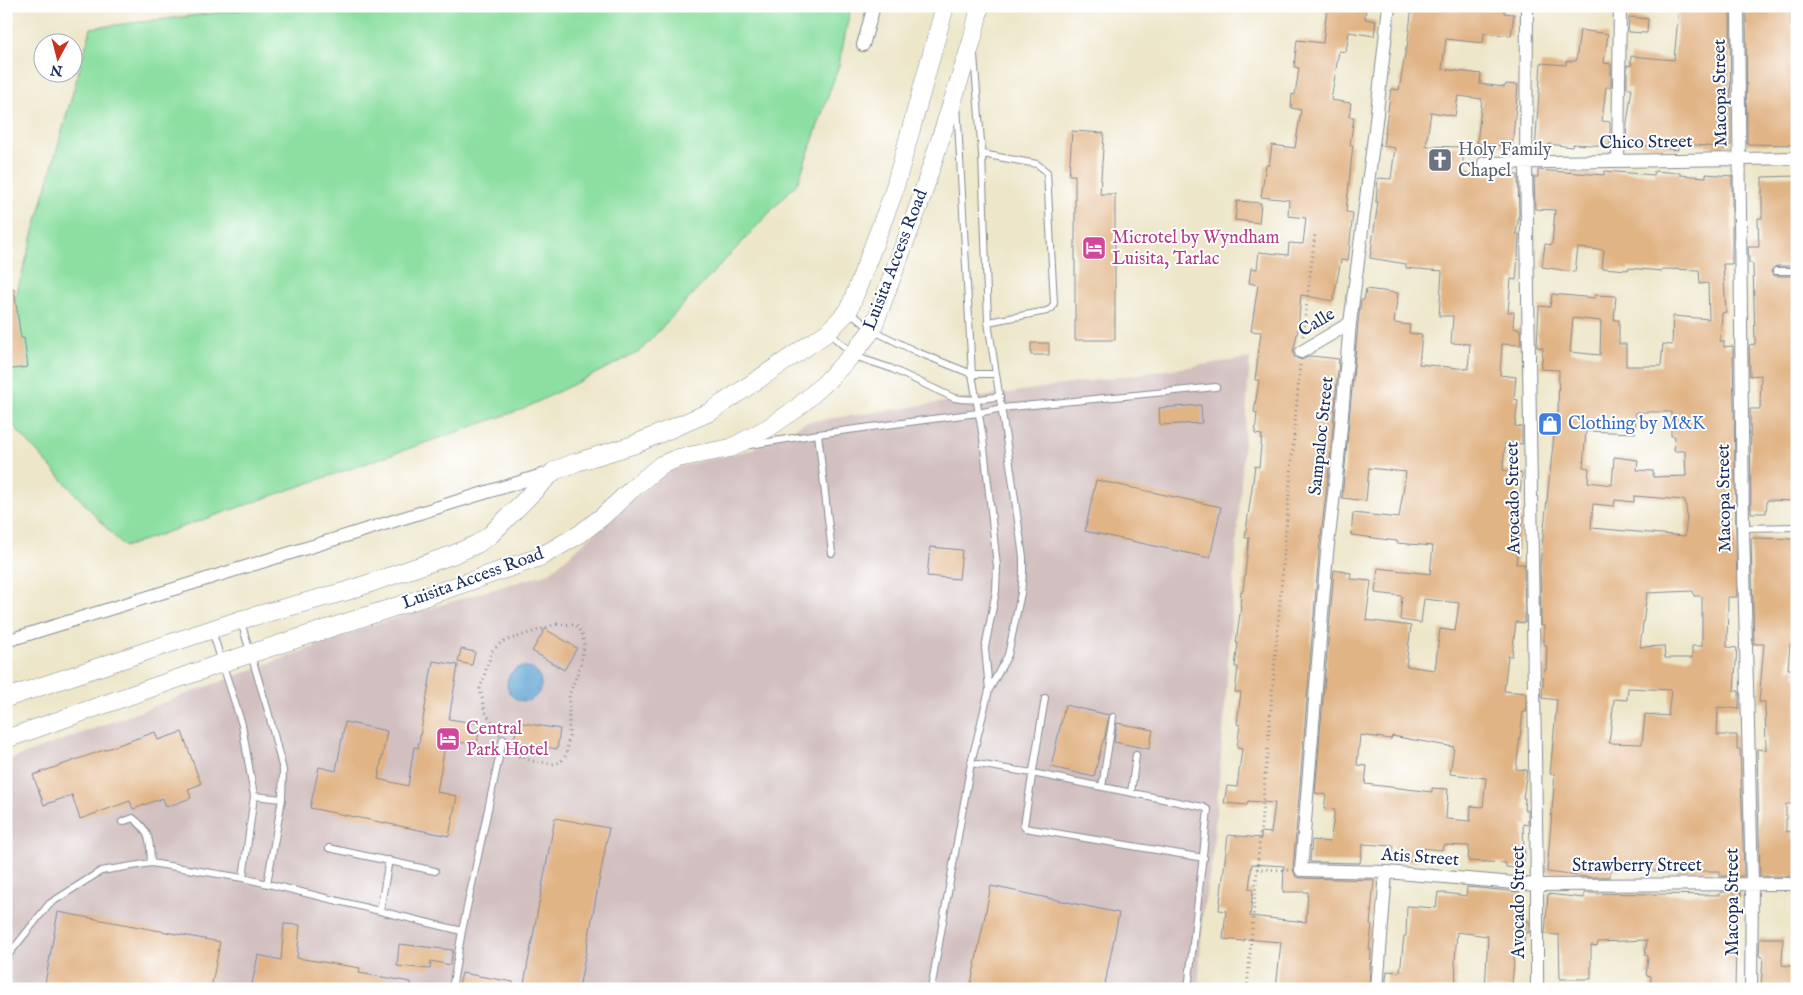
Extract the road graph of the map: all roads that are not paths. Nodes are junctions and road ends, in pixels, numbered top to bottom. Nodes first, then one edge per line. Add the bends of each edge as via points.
1 (874, 6) edge
2 (945, 6) edge
3 (980, 6) edge
4 (1389, 6) edge
5 (1527, 6) edge
6 (1620, 6) edge
7 (1738, 6) edge
8 (972, 41) junction
9 (863, 45) dead end
10 (957, 90) junction
11 (982, 154) junction
12 (1797, 158) edge
13 (1740, 159) junction
14 (1618, 161) junction
15 (1526, 162) junction
16 (1484, 163) dead end
17 (1776, 271) dead end
18 (1797, 271) edge
19 (849, 310) junction
20 (988, 322) junction
21 (1350, 323) junction
22 (872, 330) junction
23 (828, 332) junction
24 (1301, 352) road end
25 (854, 354) junction
26 (972, 374) junction
27 (996, 374) junction
28 (1216, 387) dead end
29 (1000, 396) junction
30 (976, 400) junction
31 (1002, 408) junction
32 (978, 413) junction
33 (818, 434) junction
34 (731, 448) junction
35 (554, 471) junction
36 (1797, 527) edge
37 (1742, 528) junction
38 (832, 553) dead end
39 (240, 620) junction
40 (212, 630) junction
41 (6, 641) edge
42 (252, 654) junction
43 (222, 663) junction
44 (989, 690) junction
45 (6, 698) edge
46 (1045, 698) dead end
47 (1113, 717) dead end
48 (6, 739) edge
49 (503, 739) road end
50 (1136, 755) dead end
51 (971, 763) junction
52 (1032, 773) junction
53 (1102, 787) junction
54 (1131, 793) junction
55 (254, 796) junction
56 (282, 799) junction
57 (122, 822) dead end
58 (330, 848) dead end
59 (1204, 858) junction
60 (389, 860) junction
61 (151, 863) junction
62 (435, 870) dead end
63 (1301, 870) joint
64 (1386, 872) junction
65 (243, 878) junction
66 (1752, 883) junction
67 (267, 884) junction
68 (1537, 884) junction
69 (1797, 884) edge
70 (380, 911) junction
71 (462, 931) junction
72 (6, 958) edge
73 (452, 989) edge
74 (931, 989) edge
75 (1188, 989) edge
76 (1377, 989) edge
77 (1536, 989) edge
78 (1751, 989) edge

1 - 9 street
2 - 19 main road, Luisita Access Road via 893,194
3 - 8 main road, Luisita Access Road
4 - 21 street, Sampaloc Street
5 - 15 street, Avocado Street
6 - 14 street
7 - 13 street, Macopa Street
8 - 10 main road, Luisita Access Road
8 - 11 lane
10 - 22 main road, Luisita Access Road via 919,205
10 - 26 lane
11 - 20 lane
11 - 20 lane via 1037,164 1047,172 1054,304 1047,311
12 - 13 street, Chico Street
13 - 14 street, Chico Street
13 - 37 street, Macopa Street
14 - 15 street, Chico Street
15 - 16 street, Chico Street
15 - 68 street, Avocado Street
17 - 18 lane
19 - 22 lane
19 - 23 main road, Luisita Access Road
20 - 27 lane
21 - 24 street, Calle
21 - 63 street, Sampaloc Street
22 - 25 main road, Luisita Access Road
22 - 26 lane
23 - 25 lane
23 - 35 main road, Luisita Access Road via 710,412 633,445
25 - 30 lane via 954,398
25 - 34 main road, Luisita Access Road via 796,409
26 - 27 lane
26 - 30 lane
27 - 29 lane
28 - 31 lane
29 - 30 lane
29 - 31 lane
30 - 32 lane
31 - 32 lane
31 - 44 lane via 1023,558 1021,593 1008,655
32 - 33 lane
32 - 44 lane via 998,566 985,648
33 - 34 lane
33 - 38 lane
34 - 42 main road, Luisita Access Road via 678,458 661,465 580,534 540,558
35 - 39 main road, Luisita Access Road via 477,544 347,591
35 - 41 street
36 - 37 lane
37 - 66 street, Macopa Street
39 - 40 main road, Luisita Access Road
39 - 42 lane
40 - 43 lane
40 - 45 main road, Luisita Access Road
42 - 43 main road, Luisita Access Road
42 - 56 lane via 283,770
43 - 48 main road, Luisita Access Road
43 - 55 lane via 242,725
44 - 51 lane
46 - 52 lane
47 - 53 lane
49 - 71 lane
50 - 54 lane
51 - 52 lane
51 - 74 lane
52 - 53 lane
52 - 59 lane via 1024,825 1028,830
53 - 54 lane
54 - 59 lane via 1208,810
55 - 56 lane
55 - 65 lane
56 - 67 lane
57 - 61 lane via 133,818 145,830 150,839
58 - 60 lane
59 - 75 lane
60 - 62 lane
60 - 70 lane
61 - 65 lane
61 - 72 lane via 101,871 49,904
63 - 64 street, Atis Street
64 - 68 street, Atis Street
64 - 76 street
65 - 67 lane
66 - 68 street, Strawberry Street
66 - 69 street, Strawberry Street
66 - 78 street, Macopa Street
67 - 70 lane
68 - 77 street, Avocado Street
70 - 71 lane
71 - 73 lane

